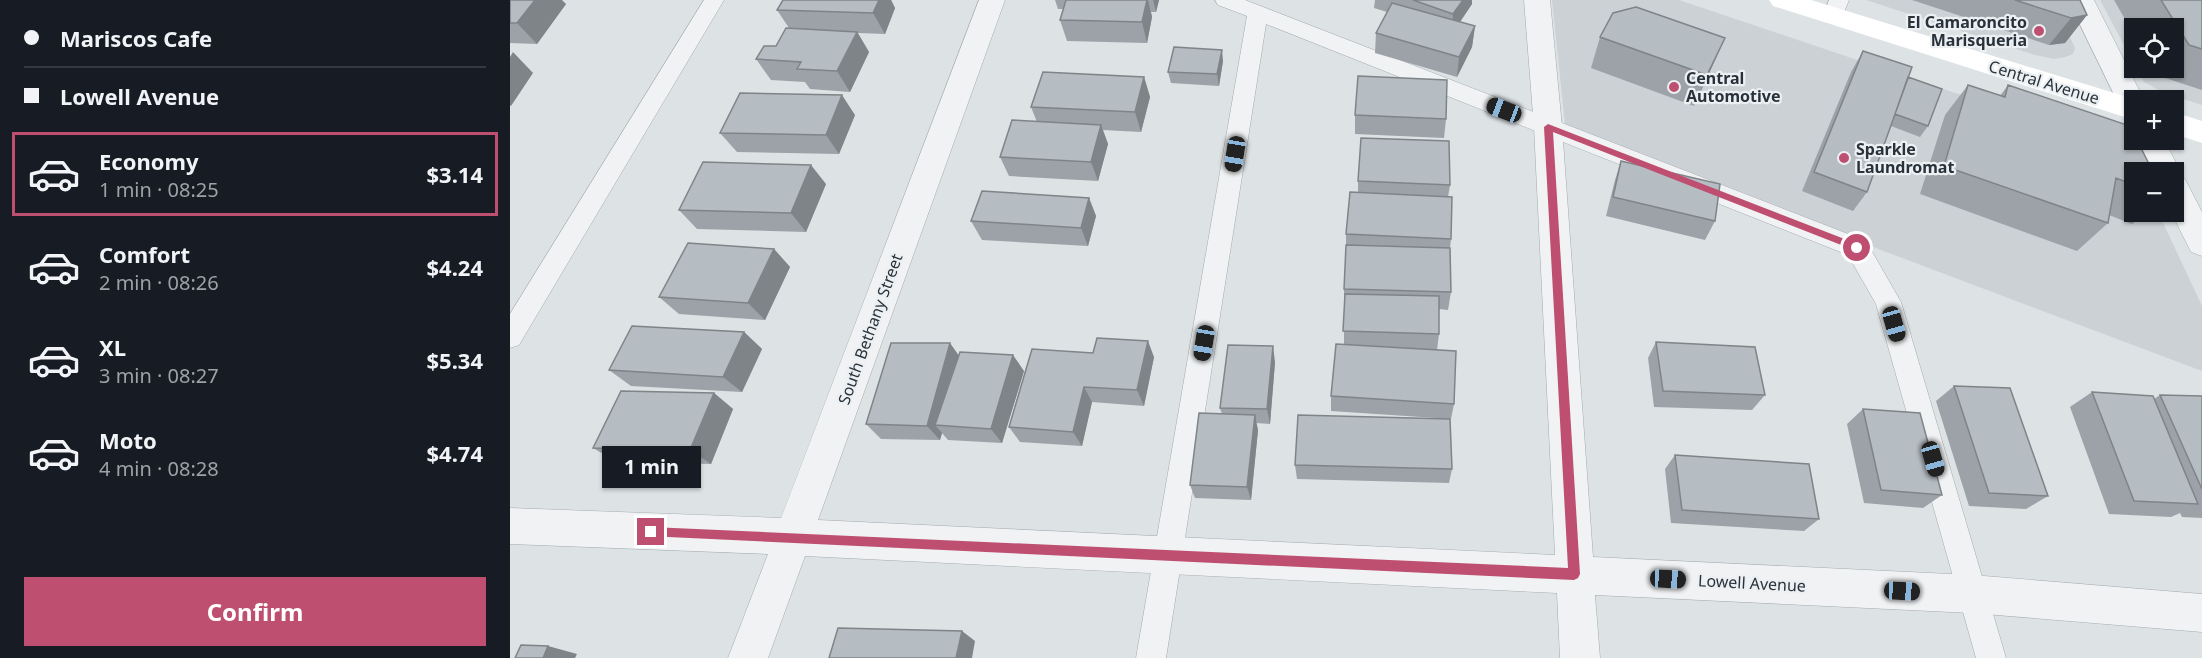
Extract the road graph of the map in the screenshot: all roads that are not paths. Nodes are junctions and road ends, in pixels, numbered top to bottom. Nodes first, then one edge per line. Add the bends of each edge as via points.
1 (714, 0) edge
2 (992, 0) edge
3 (1225, 0) edge
4 (1537, 0) edge
5 (1782, 0) edge
6 (2081, 0) edge
7 (1836, 8) edge
8 (1258, 13) junction
9 (2125, 90) edge
10 (2124, 106) edge
11 (2184, 126) edge
12 (1548, 127) junction
13 (2202, 132) edge
14 (2184, 207) edge
15 (2202, 243) edge
16 (510, 337) edge
17 (510, 526) edge
18 (792, 537) junction
19 (1170, 555) junction
20 (1574, 574) junction
21 (1972, 594) junction
22 (2202, 613) edge
23 (748, 658) edge
24 (1151, 658) edge
25 (1580, 658) edge
26 (1991, 658) edge

1 - 16 lane
2 - 18 street, South Bethany Street
3 - 8 lane
4 - 12 street
5 - 7 main road, Central Avenue
6 - 9 street
7 - 10 main road, Central Avenue
8 - 12 lane
8 - 19 lane
11 - 13 main road
12 - 20 street
12 - 21 lane via 1857,248 1888,302
14 - 15 street
17 - 18 street, Lowell Avenue
18 - 19 street, Lowell Avenue
18 - 23 street, South Bethany Street
19 - 20 street, Lowell Avenue
19 - 24 lane
20 - 21 street, Lowell Avenue
20 - 25 street
21 - 22 street, Lowell Avenue
21 - 26 lane

